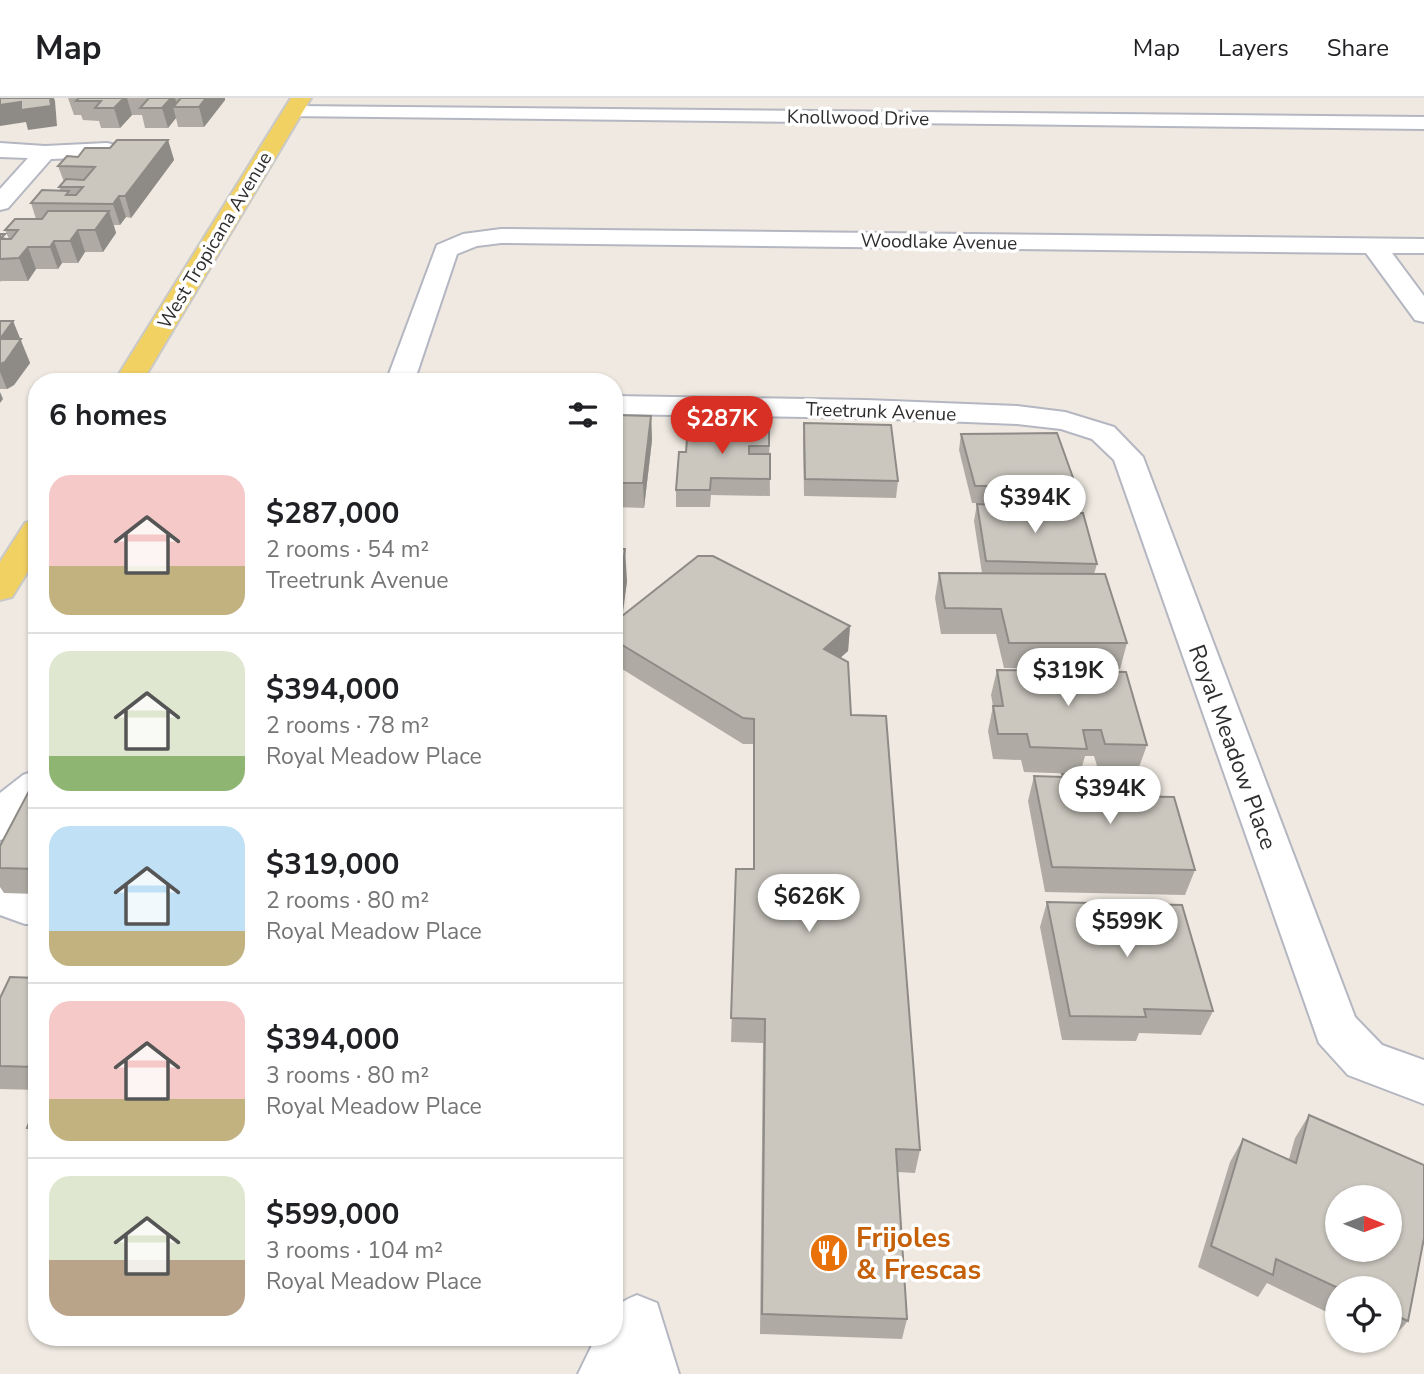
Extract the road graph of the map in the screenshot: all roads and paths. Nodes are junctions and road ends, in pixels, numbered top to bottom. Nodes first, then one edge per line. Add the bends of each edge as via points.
1 (1029, 98) edge
2 (297, 105) edge
3 (498, 106) edge
4 (765, 107) edge
5 (1038, 119) junction
6 (1424, 122) edge
7 (0, 150) edge
8 (107, 150) edge
9 (45, 153) junction
10 (0, 203) edge
11 (1374, 246) junction
12 (1424, 246) edge
13 (1424, 314) edge
14 (133, 373) edge
15 (403, 373) edge
16 (623, 405) edge
17 (1103, 433) joint
18 (28, 544) edge
19 (0, 589) edge
20 (28, 792) edge
21 (0, 825) edge
22 (0, 896) edge
23 (28, 907) edge
24 (1424, 1082) edge
25 (606, 1374) edge
26 (651, 1374) edge

1 - 5 street
2 - 3 street, Knollwood Drive
2 - 14 main road, West Tropicana Avenue
3 - 4 street, Knollwood Drive
4 - 5 street, Knollwood Drive
5 - 6 street, Knollwood Drive
7 - 9 street
8 - 9 street
9 - 10 street
11 - 12 street, Woodlake Avenue
11 - 13 street
11 - 15 street, Woodlake Avenue via 472,239 446,250
16 - 17 street, Treetrunk Avenue via 1017,415 1065,421
17 - 24 street, Royal Meadow Place via 1128,457 1336,1029 1365,1060
18 - 19 main road
20 - 21 street via 12,805
22 - 23 street
25 - 26 street via 637,1323

